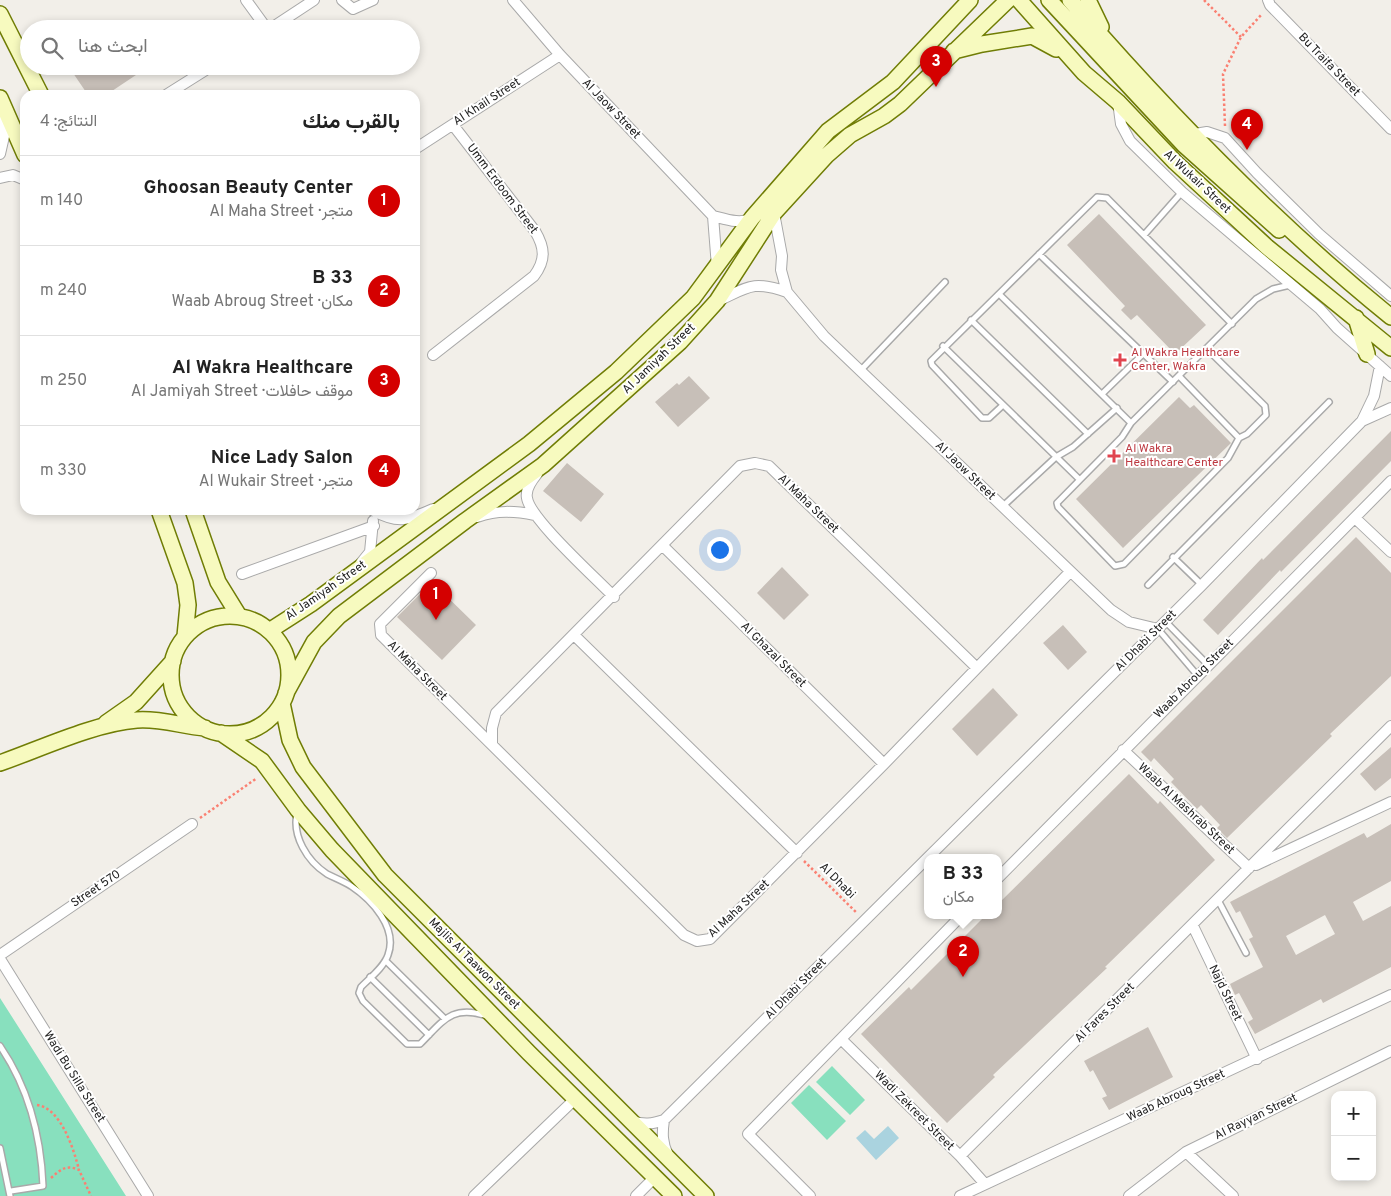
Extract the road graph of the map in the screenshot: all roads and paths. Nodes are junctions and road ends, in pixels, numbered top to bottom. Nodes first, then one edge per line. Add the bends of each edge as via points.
1 (246, 0) edge
2 (314, 0) edge
3 (342, 0) edge
4 (373, 0) edge
5 (513, 0) edge
6 (956, 0) edge
7 (970, 0) edge
8 (1018, 0) edge
9 (1049, 0) edge
10 (1070, 0) edge
11 (1088, 0) edge
12 (1204, 0) edge
13 (1004, 2) edge
14 (1269, 2) edge
15 (0, 14) edge
16 (950, 19) junction
17 (261, 20) edge
18 (282, 20) edge
19 (1241, 37) junction
20 (1112, 49) junction
21 (20, 52) edge
22 (953, 52) junction
23 (560, 55) junction
24 (1084, 72) junction
25 (32, 75) edge
26 (198, 75) edge
27 (40, 90) edge
28 (174, 90) edge
29 (2, 102) edge
30 (1118, 102) junction
31 (453, 125) junction
32 (1391, 129) edge
33 (1195, 134) junction
34 (1225, 138) junction
35 (20, 143) edge
36 (420, 146) edge
37 (0, 154) edge
38 (0, 178) edge
39 (20, 178) edge
40 (1182, 192) junction
41 (774, 213) junction
42 (713, 216) junction
43 (752, 218) junction
44 (1144, 235) junction
45 (1039, 254) junction
46 (717, 266) junction
47 (945, 282) dead end
48 (1349, 282) junction
49 (1290, 284) junction
50 (787, 292) junction
51 (999, 294) junction
52 (1391, 296) edge
53 (717, 301) junction
54 (1391, 317) edge
55 (1356, 318) junction
56 (971, 320) junction
57 (1232, 324) junction
58 (944, 346) junction
59 (1391, 348) edge
60 (1208, 349) junction
61 (1144, 354) junction
62 (1367, 354) junction
63 (433, 356) dead end
64 (1380, 366) junction
65 (860, 371) junction
66 (1179, 376) junction
67 (1391, 376) edge
68 (1173, 382) junction
69 (1102, 394) junction
70 (1329, 402) dead end
71 (1002, 406) junction
72 (1117, 408) junction
73 (1391, 408) edge
74 (1362, 421) junction
75 (1131, 423) junction
76 (1088, 434) junction
77 (1239, 438) junction
78 (1056, 457) junction
79 (543, 465) junction
80 (1079, 479) junction
81 (1391, 481) edge
82 (454, 500) junction
83 (1002, 507) junction
84 (161, 515) edge
85 (195, 515) edge
86 (373, 515) edge
87 (382, 515) edge
88 (419, 515) edge
89 (420, 515) edge
90 (535, 515) junction
91 (1355, 518) junction
92 (465, 521) junction
93 (374, 526) junction
94 (663, 546) junction
95 (1391, 552) edge
96 (1173, 557) junction
97 (355, 572) junction
98 (1070, 572) junction
99 (431, 573) dead end
100 (242, 574) dead end
101 (1148, 585) dead end
102 (1202, 585) junction
103 (614, 597) junction
104 (239, 616) junction
105 (1162, 625) junction
106 (269, 630) junction
107 (574, 635) junction
108 (185, 636) junction
109 (172, 661) junction
110 (1208, 665) junction
111 (977, 668) junction
112 (1198, 676) junction
113 (284, 698) junction
114 (1391, 726) edge
115 (100, 728) junction
116 (205, 728) junction
117 (222, 733) junction
118 (492, 744) junction
119 (1123, 750) junction
120 (0, 763) edge
121 (884, 764) junction
122 (268, 770) junction
123 (1391, 802) edge
124 (298, 810) junction
125 (192, 824) joint
126 (797, 853) junction
127 (932, 854) edge
128 (924, 862) edge
129 (1248, 868) junction
130 (1002, 874) edge
131 (1218, 900) junction
132 (958, 919) edge
133 (865, 921) junction
134 (1193, 926) junction
135 (1246, 954) dead end
136 (0, 957) edge
137 (386, 961) junction
138 (370, 977) junction
139 (1391, 995) edge
140 (445, 1019) junction
141 (496, 1019) junction
142 (429, 1035) junction
143 (841, 1039) junction
144 (0, 1046) edge
145 (1391, 1051) edge
146 (1257, 1059) junction
147 (575, 1099) junction
148 (28, 1104) junction
149 (664, 1120) junction
150 (631, 1121) junction
151 (0, 1148) edge
152 (1186, 1152) junction
153 (960, 1156) junction
154 (670, 1159) junction
155 (79, 1170) junction
156 (655, 1177) junction
157 (985, 1184) junction
158 (43, 1186) junction
159 (10, 1193) edge
160 (91, 1196) edge
161 (148, 1196) edge
162 (474, 1196) edge
163 (636, 1196) edge
164 (674, 1196) edge
165 (706, 1196) edge
166 (810, 1196) edge
167 (960, 1196) edge
168 (1129, 1196) edge
169 (1233, 1196) edge

1 - 17 street
2 - 18 street
3 - 4 street via 352,9
5 - 23 street, Al Jaow Street
6 - 16 main road
7 - 16 main road, Al Jamiyah Street
8 - 24 main road, Al Wukair Street
9 - 48 main road via 1184,145 1267,221
10 - 20 main road
11 - 20 main road
12 - 19 path
13 - 22 main road, Al Jamiyah Street
14 - 19 path
14 - 32 street, Bu Traifa Street
15 - 21 main road
16 - 43 main road, Al Jamiyah Street via 893,82 828,131
19 - 34 path via 1223,74
20 - 33 main road
22 - 24 main road via 1032,36 1050,44
22 - 41 main road, Al Jamiyah Street via 900,104 850,135 827,155
23 - 31 street, Al Khail Street
23 - 42 street, Al Jaow Street
24 - 30 main road, Al Wukair Street
25 - 27 main road
26 - 28 street
29 - 35 main road
29 - 37 street via 5,132
30 - 40 street via 1120,124 1130,141
30 - 55 main road, Al Wukair Street via 1175,162 1267,247
31 - 36 street, Al Khail Street
31 - 63 street, Umm Erdoom Street via 535,231 543,245 544,256 534,276
33 - 34 street via 1207,132
33 - 48 main road via 1278,218
34 - 52 street via 1319,234
38 - 39 street via 13,175
40 - 44 lane
40 - 49 street
41 - 50 street, Al Jaow Street
41 - 53 main road, Al Jamiyah Street
42 - 43 street via 748,221
42 - 46 street
43 - 46 main road, Al Jamiyah Street
44 - 45 lane via 1107,198 1097,197
44 - 57 lane
45 - 51 lane
45 - 61 lane
46 - 82 main road, Al Jamiyah Street via 693,298 616,372 529,444
47 - 65 lane
48 - 54 main road
49 - 57 lane via 1256,299
49 - 62 street
50 - 53 street via 767,285 753,285
50 - 65 street, Al Jaow Street via 824,336
51 - 56 lane
51 - 69 lane
53 - 79 main road, Al Jamiyah Street via 680,342
55 - 59 main road, Al Wukair Street
55 - 62 main road
56 - 58 lane
56 - 76 lane
57 - 60 lane
58 - 71 lane
58 - 71 lane via 931,360 932,364 982,418 989,418
60 - 66 lane
60 - 77 lane via 1265,406 1266,416
61 - 68 lane
61 - 69 lane
62 - 64 street
64 - 67 street
64 - 74 street, Al Dhabi Street via 1374,396
65 - 83 street, Al Jaow Street
66 - 68 lane
66 - 77 lane
68 - 75 lane
69 - 72 lane
70 - 96 lane
71 - 78 lane
72 - 75 lane
72 - 76 lane
73 - 74 street, Al Dhabi Street
74 - 102 street, Al Dhabi Street
75 - 80 lane via 1122,437
76 - 78 lane via 1073,448
77 - 80 lane via 1228,458 1120,566 1115,566 1058,507 1057,503
78 - 80 lane
78 - 83 lane
79 - 90 street via 530,483 526,497
79 - 92 main road, Al Jamiyah Street
81 - 91 street, Waab Abroug Street
82 - 89 street
82 - 97 main road, Al Jamiyah Street
83 - 98 street, Al Jaow Street
84 - 108 main road via 185,583 188,605
85 - 104 main road via 218,582
86 - 93 street
87 - 88 street via 390,519 410,519
90 - 92 street via 495,511
90 - 103 street
91 - 95 street
91 - 110 street, Waab Abroug Street
92 - 113 main road, Al Jamiyah Street via 339,616 314,642
93 - 97 street via 370,552
93 - 100 street
94 - 103 street, Al Maha Street
94 - 111 street, Al Maha Street via 740,466 755,463 769,466
94 - 121 street, Al Ghazal Street
96 - 101 lane
96 - 102 lane
97 - 106 main road, Al Jamiyah Street
98 - 105 street, Al Jaow Street via 1120,617 1138,625
98 - 111 street, Al Maha Street
99 - 118 street, Al Maha Street via 380,624 381,635
102 - 105 street, Al Dhabi Street
103 - 107 street, Al Maha Street
104 - 106 main road
104 - 108 main road via 219,616 201,623
105 - 110 lane
105 - 112 lane
105 - 127 street, Al Dhabi Street
106 - 113 main road via 287,659 289,676
107 - 118 street, Al Maha Street via 496,713
107 - 126 street
108 - 109 main road
109 - 115 main road via 136,702
109 - 116 main road via 171,681 177,700 189,717
110 - 112 street, Waab Abroug Street
111 - 121 street, Al Maha Street
112 - 119 street, Waab Abroug Street
113 - 117 main road via 271,718 256,728 240,733
113 - 150 main road, Majlis Al Taawon Street via 290,740 303,767 385,875
114 - 129 street, Al Fares Street
115 - 116 main road via 135,720
115 - 120 main road
116 - 117 main road
117 - 122 main road, Majlis Al Taawon Street via 262,761
118 - 126 street, Al Maha Street via 684,935 697,941 710,938
119 - 129 street, Waab Al Mashrab Street
119 - 130 street, Waab Abroug Street
121 - 126 street, Al Maha Street
122 - 124 main road, Majlis Al Taawon Street
122 - 125 path
123 - 129 street, Al Fares Street
124 - 137 lane via 295,824 309,856 326,873 359,892 386,922 390,939
124 - 141 main road, Majlis Al Taawon Street via 332,850
125 - 136 street, Street 570
126 - 133 path, Al Dhabi
128 - 133 street, Al Dhabi Street
129 - 131 street, Al Fares Street
131 - 134 street, Al Fares Street
131 - 135 lane
132 - 143 street
133 - 149 street, Al Dhabi Street
134 - 146 street, Najd Street
134 - 153 street, Al Fares Street
136 - 161 street, Wadi Bu Silla Street
137 - 138 lane
137 - 140 lane
138 - 142 lane
138 - 142 lane via 360,990 363,1001 407,1044 420,1044
139 - 146 street, Waab Abroug Street
140 - 141 lane via 463,1012
140 - 142 lane
141 - 147 main road, Majlis Al Taawon Street
143 - 153 street, Wadi Zekreet Street
143 - 166 street via 748,1134
144 - 148 lane
145 - 152 street, Al Rayyan Street
146 - 157 street, Waab Abroug Street
147 - 156 main road, Majlis Al Taawon Street
147 - 162 street
148 - 155 path via 44,1106 56,1117 70,1142
148 - 158 lane via 41,1152
149 - 150 street via 647,1124
149 - 154 street via 664,1147
150 - 154 main road, Majlis Al Taawon Street
151 - 159 lane
152 - 168 street, Al Rayyan Street
152 - 169 street
153 - 157 street, Wadi Zekreet Street
154 - 165 main road, Majlis Al Taawon Street
155 - 158 path via 69,1166 60,1170
155 - 160 path
156 - 163 street
156 - 164 main road, Majlis Al Taawon Street
157 - 167 street, Waab Abroug Street
158 - 159 lane

